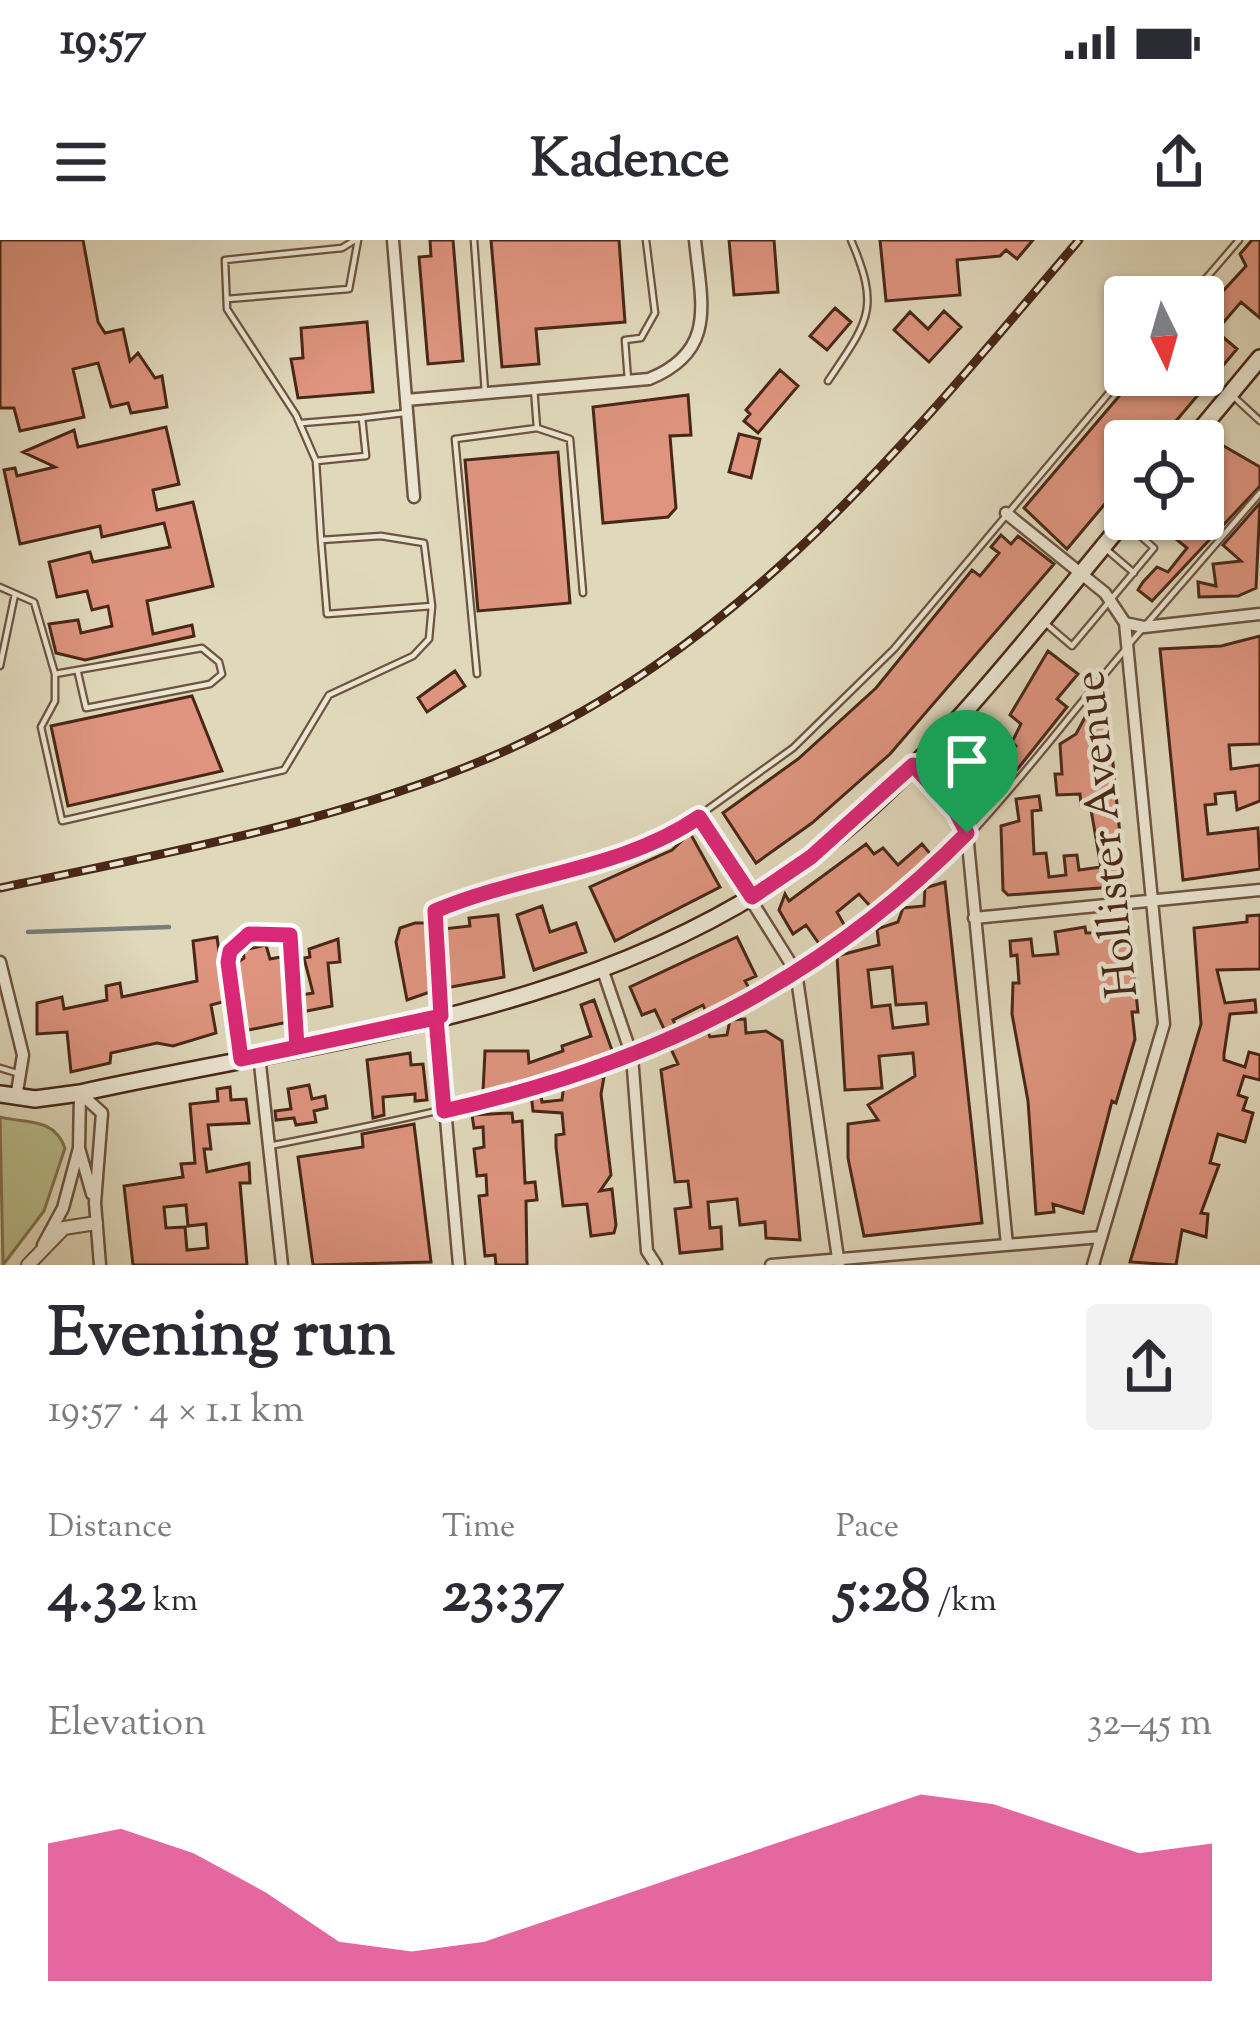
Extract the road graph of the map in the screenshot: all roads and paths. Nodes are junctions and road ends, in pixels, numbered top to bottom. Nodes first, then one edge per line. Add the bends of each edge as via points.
1 (357, 240) edge
2 (393, 240) edge
3 (474, 240) edge
4 (646, 240) edge
5 (695, 240) edge
6 (851, 240) edge
7 (1239, 240) edge
8 (1208, 276) edge
9 (227, 299) junction
10 (1260, 358) edge
11 (628, 380) junction
12 (828, 381) dead end
13 (534, 388) junction
14 (485, 392) junction
15 (1231, 394) junction
16 (1106, 396) edge
17 (406, 406) junction
18 (362, 418) junction
19 (1209, 420) edge
20 (1260, 421) edge
21 (300, 423) junction
22 (537, 428) junction
23 (316, 461) junction
24 (1260, 493) edge
25 (414, 497) dead end
26 (1006, 513) junction
27 (321, 540) junction
28 (1108, 540) edge
29 (1146, 540) edge
30 (1103, 546) junction
31 (1082, 572) junction
32 (1133, 573) junction
33 (0, 587) edge
34 (583, 593) dead end
35 (15, 594) junction
36 (1111, 601) junction
37 (432, 606) junction
38 (1260, 614) edge
39 (1040, 619) junction
40 (1125, 622) junction
41 (1144, 627) junction
42 (1127, 647) junction
43 (0, 666) edge
44 (78, 673) junction
45 (55, 674) junction
46 (476, 674) dead end
47 (913, 765) junction
48 (699, 817) junction
49 (967, 833) junction
50 (1260, 890) edge
51 (752, 897) junction
52 (1151, 900) junction
53 (974, 919) junction
54 (0, 962) edge
55 (603, 971) junction
56 (796, 972) junction
57 (439, 1017) junction
58 (297, 1047) junction
59 (259, 1055) junction
60 (632, 1056) junction
61 (241, 1059) junction
62 (0, 1068) edge
63 (20, 1074) junction
64 (80, 1093) junction
65 (8, 1096) edge
66 (444, 1111) junction
67 (269, 1146) junction
68 (79, 1148) junction
69 (95, 1203) junction
70 (96, 1223) junction
71 (1101, 1238) junction
72 (1007, 1245) junction
73 (33, 1260) edge
74 (839, 1263) edge
75 (100, 1265) edge
76 (282, 1265) edge
77 (459, 1265) edge
78 (656, 1265) edge
79 (771, 1265) edge
80 (1094, 1265) edge

1 - 9 lane via 349,289
1 - 9 lane via 225,260
2 - 17 street
3 - 14 lane
4 - 11 lane via 656,313 641,338 625,340
5 - 11 street via 702,315 694,348 676,368
6 - 12 lane via 870,284 869,318
7 - 8 lane
9 - 21 lane
10 - 15 main road
11 - 13 street
13 - 14 street
13 - 22 lane
14 - 17 street
15 - 19 main road
15 - 20 lane
16 - 26 lane
17 - 18 lane
17 - 25 street
18 - 21 lane
18 - 23 lane via 366,456
21 - 23 lane
22 - 34 lane via 570,439
22 - 46 lane via 455,439
23 - 27 lane
24 - 41 lane
26 - 31 street, Hollister Avenue
26 - 48 lane via 845,703
27 - 37 lane via 424,543
27 - 37 lane via 326,614
28 - 30 main road
29 - 32 lane via 1154,548
30 - 31 main road
30 - 32 lane
31 - 36 street, Hollister Avenue
31 - 39 main road
32 - 36 lane
33 - 35 lane
35 - 43 lane
35 - 45 lane via 34,602
36 - 39 lane via 1072,646
36 - 40 street, Hollister Avenue
37 - 45 lane via 422,650 329,695 274,776 62,820 41,727 56,701
38 - 41 street
39 - 47 main road
40 - 41 street
40 - 42 street, Hollister Avenue
41 - 42 lane
42 - 49 lane
42 - 52 street, Hollister Avenue
44 - 44 lane via 202,648 222,674 210,684 86,708
44 - 45 lane
47 - 49 street
47 - 51 main road via 811,857
48 - 51 street
48 - 57 lane via 631,855 512,882 435,911
49 - 53 street
49 - 56 lane via 871,925
50 - 52 street
51 - 55 main road
51 - 56 street
52 - 53 street
52 - 71 street, Hollister Avenue via 1164,1024
53 - 72 street
54 - 63 street via 23,1055
55 - 57 main road
55 - 60 street
56 - 60 lane
56 - 74 street
57 - 58 main road
57 - 66 street
58 - 59 main road
58 - 61 lane via 290,935 249,934 228,962
59 - 61 main road
59 - 67 street
60 - 66 lane
60 - 78 street via 647,1251
61 - 64 main road
62 - 63 lane
63 - 65 street
64 - 65 main road
64 - 68 street
64 - 69 street via 102,1113
66 - 67 lane
66 - 77 street
67 - 76 street
68 - 69 street
68 - 73 street via 63,1208
69 - 70 street
70 - 73 street via 64,1228
70 - 75 street
71 - 72 street
71 - 80 street, Hollister Avenue
72 - 74 street
74 - 79 street

